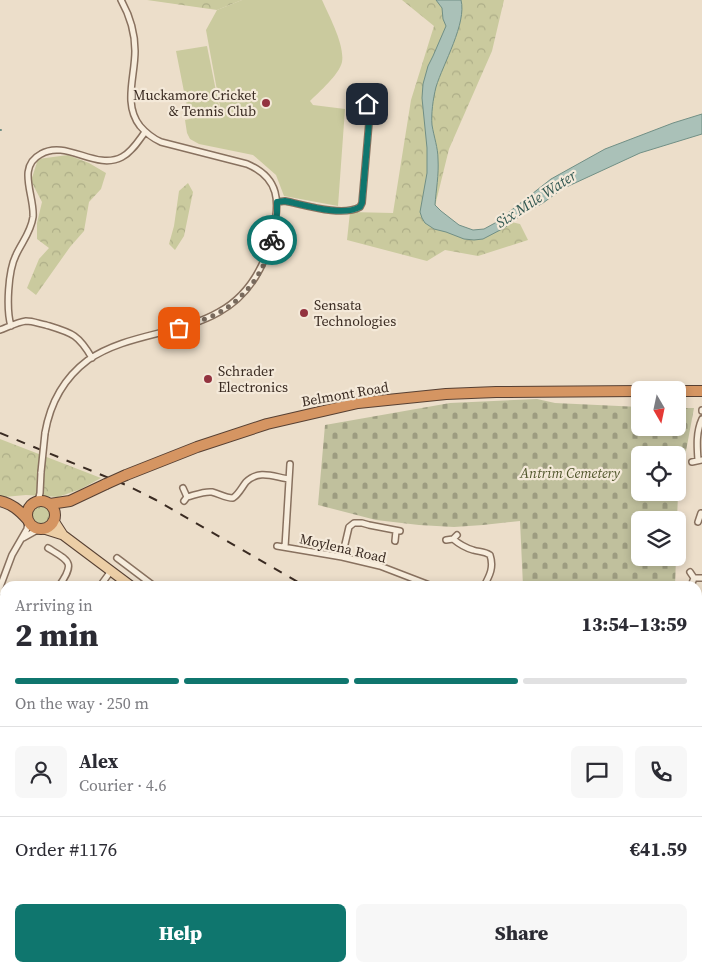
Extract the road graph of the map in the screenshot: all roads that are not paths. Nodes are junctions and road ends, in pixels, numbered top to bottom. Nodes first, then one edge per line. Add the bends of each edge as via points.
1 (121, 0) edge
2 (357, 97) dead end
3 (146, 132) junction
4 (277, 202) junction
5 (11, 326) junction
6 (0, 330) edge
7 (92, 358) junction
8 (631, 390) edge
9 (686, 391) edge
10 (702, 391) edge
11 (702, 419) edge
12 (700, 460) edge
13 (692, 462) dead end
14 (290, 464) dead end
15 (289, 479) junction
16 (183, 488) dead end
17 (41, 500) junction
18 (70, 501) junction
19 (5, 502) edge
20 (694, 510) dead end
21 (701, 513) edge
22 (28, 520) junction
23 (55, 520) junction
24 (698, 522) dead end
25 (41, 529) junction
26 (63, 535) junction
27 (22, 539) junction
28 (446, 540) dead end
29 (395, 541) dead end
30 (277, 546) dead end
31 (285, 547) junction
32 (48, 548) dead end
33 (342, 557) junction
34 (117, 558) dead end
35 (111, 571) junction
36 (690, 572) dead end
37 (694, 578) junction
38 (702, 578) edge
39 (2, 581) edge
40 (62, 581) edge
41 (104, 581) edge
42 (124, 581) edge
43 (147, 581) edge
44 (419, 581) edge
45 (486, 581) edge
46 (693, 581) edge

1 - 3 street via 134,38 131,108
2 - 4 street via 367,104 370,111 360,207 335,211
3 - 4 street via 161,142 253,166 268,180
3 - 5 street via 116,160 103,161 57,150 43,152 32,160 27,176 33,216 31,228 13,263 8,309
4 - 7 street via 276,221 265,260 251,285 238,299 203,320 118,345
5 - 6 street
5 - 7 street via 29,321 70,332 81,341
7 - 17 street, bridge via 60,391 50,414 45,433
8 - 18 highway, Belmont Road, bridge via 446,394 358,403 267,424 197,447 126,474
9 - 10 highway
11 - 12 street via 697,446
12 - 13 street
14 - 15 street
15 - 16 street via 258,474 233,498 207,492 185,499
15 - 31 street
17 - 18 highway, Belmont Road
17 - 19 highway, Belmont Road
17 - 22 highway via 29,506
17 - 23 highway via 54,509
18 - 23 highway, Belmont Road
19 - 22 highway
20 - 21 street
21 - 24 street
22 - 25 highway via 32,526
22 - 27 street
23 - 25 highway
23 - 26 main road
25 - 26 main road
25 - 27 street
26 - 35 main road
27 - 39 street
28 - 45 street via 455,537 457,542 472,550 490,555 492,570
29 - 33 street via 398,531 354,523 349,527
30 - 31 street, Moylena Road
31 - 33 street, Moylena Road
32 - 40 street via 69,564
33 - 44 street, Moylena Road via 380,566
34 - 43 street
35 - 41 street
35 - 42 main road
36 - 37 street
37 - 38 street
37 - 46 street

